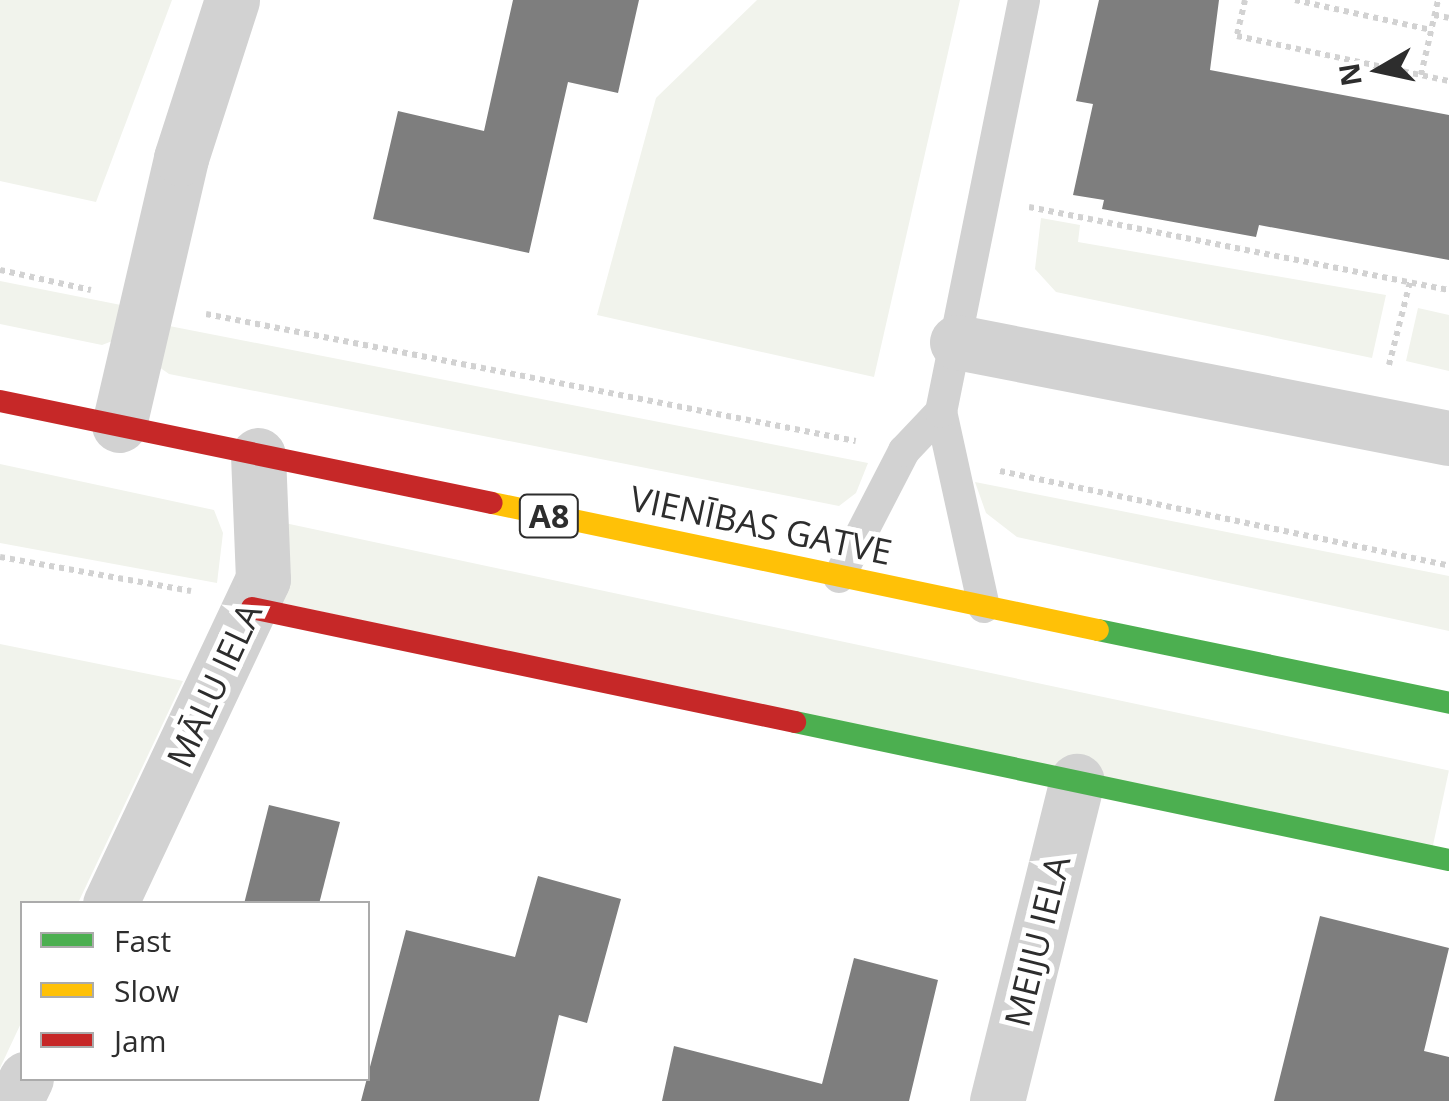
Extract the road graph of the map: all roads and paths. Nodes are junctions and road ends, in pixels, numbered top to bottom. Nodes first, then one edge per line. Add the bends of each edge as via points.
1 (232, 0) edge
2 (1024, 0) edge
3 (1245, 0) edge
4 (1295, 0) edge
5 (1438, 0) edge
6 (1434, 15) junction
7 (1449, 18) edge
8 (1432, 30) junction
9 (1421, 75) junction
10 (1449, 81) edge
11 (1032, 188) dead end
12 (1029, 207) junction
13 (1026, 223) dead end
14 (0, 270) edge
15 (1410, 282) junction
16 (1449, 290) edge
17 (148, 302) junction
18 (957, 342) junction
19 (1369, 368) dead end
20 (1388, 371) junction
21 (1403, 374) dead end
22 (0, 401) edge
23 (941, 412) junction
24 (119, 425) junction
25 (1449, 438) edge
26 (904, 451) junction
27 (258, 455) junction
28 (955, 461) junction
29 (0, 556) edge
30 (1449, 566) edge
31 (839, 577) junction
32 (258, 594) junction
33 (984, 606) junction
34 (1449, 703) edge
35 (1077, 780) junction
36 (1449, 860) edge
37 (111, 901) edge
38 (997, 1101) edge

1 - 17 street via 181,158
2 - 18 lane
3 - 9 path via 1237,36
4 - 8 path
5 - 6 path
6 - 7 path
6 - 8 path
8 - 9 path
9 - 10 path
11 - 12 path
12 - 13 path
12 - 15 path
14 - 17 path
15 - 16 path
15 - 20 path
17 - 24 street
17 - 26 path
18 - 23 lane
18 - 25 street
19 - 20 path
20 - 21 path
22 - 24 main road, VIENĪBAS GATVE / A8
23 - 26 lane
23 - 28 lane
24 - 27 main road, VIENĪBAS GATVE / A8
26 - 31 lane
27 - 31 main road, VIENĪBAS GATVE / A8
27 - 32 street, MĀLU IELA
28 - 30 path
28 - 33 lane
29 - 32 path via 204,594
31 - 33 main road, VIENĪBAS GATVE / A8
32 - 35 main road
32 - 37 street, MĀLU IELA
33 - 34 main road, VIENĪBAS GATVE / A8
35 - 36 main road
35 - 38 street, MEIJU IELA

